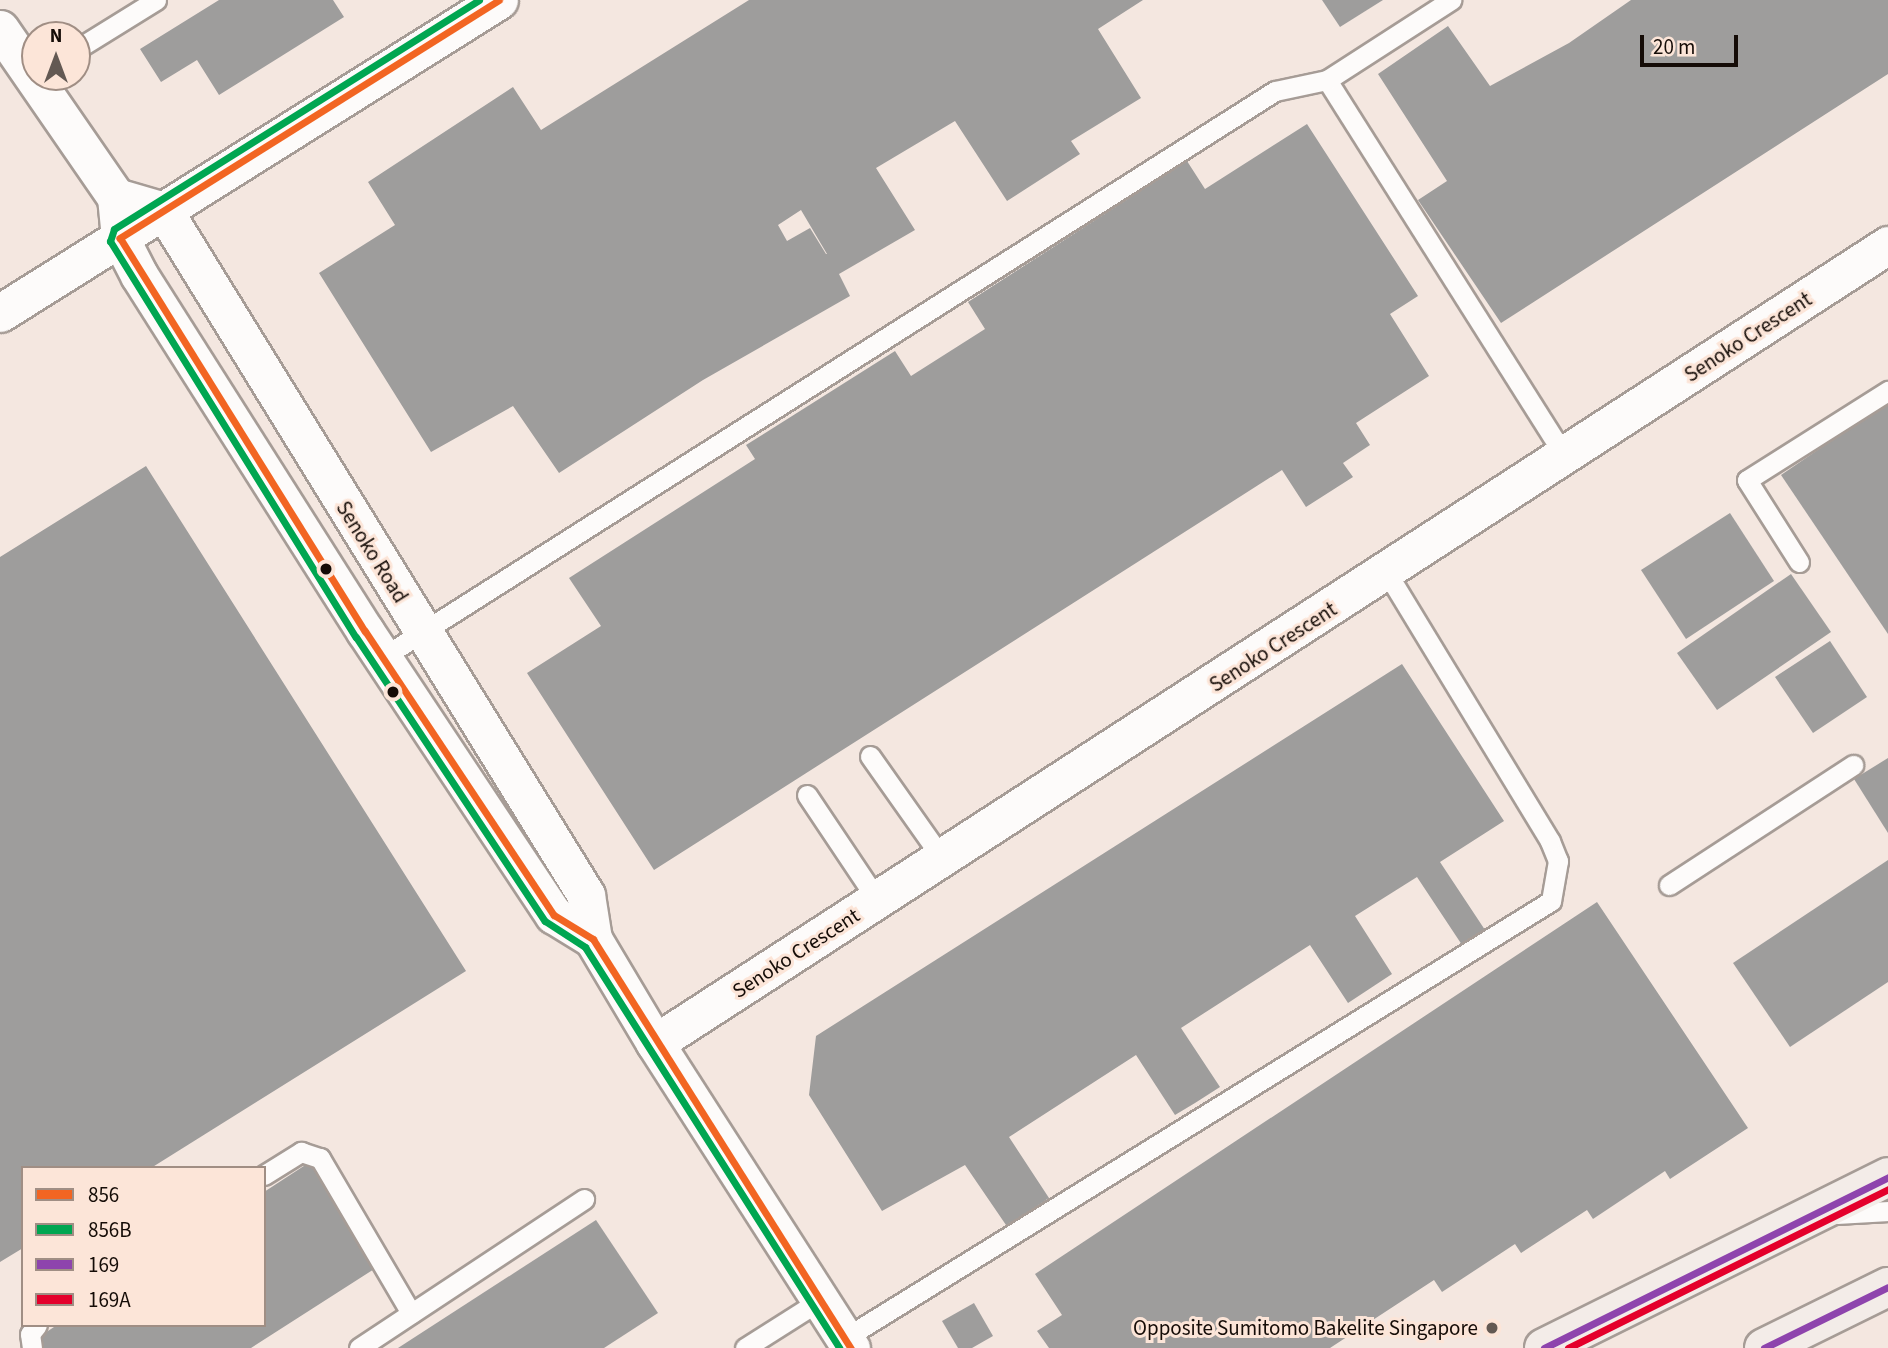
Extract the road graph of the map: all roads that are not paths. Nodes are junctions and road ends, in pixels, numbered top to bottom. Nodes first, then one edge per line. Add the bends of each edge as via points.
1 (156, 0) edge
2 (499, 0) edge
3 (1451, 0) edge
4 (0, 29) edge
5 (91, 40) edge
6 (21, 59) edge
7 (1327, 80) junction
8 (43, 91) edge
9 (116, 197) junction
10 (163, 211) junction
11 (120, 238) junction
12 (1888, 245) edge
13 (0, 313) edge
14 (1888, 391) edge
15 (1565, 457) junction
16 (1799, 562) dead end
17 (1388, 573) junction
18 (422, 632) junction
19 (383, 657) junction
20 (870, 756) dead end
21 (1853, 765) dead end
22 (807, 795) dead end
23 (942, 858) junction
24 (1669, 885) dead end
25 (878, 901) junction
26 (593, 939) junction
27 (655, 1043) junction
28 (266, 1174) edge
29 (1888, 1177) edge
30 (584, 1199) dead end
31 (1888, 1211) edge
32 (1811, 1216) junction
33 (1888, 1287) edge
34 (819, 1301) junction
35 (411, 1313) junction
36 (35, 1327) edge
37 (848, 1343) edge
38 (32, 1348) edge
39 (359, 1348) edge
40 (746, 1348) edge
41 (1544, 1348) edge
42 (1764, 1348) edge

1 - 5 lane
2 - 10 street
3 - 7 lane
4 - 6 street, Senoko Road
7 - 15 lane
7 - 18 lane via 1275,91
8 - 9 street, Senoko Road
9 - 10 street
9 - 11 street, Senoko Road
10 - 11 street
10 - 18 street, Senoko Road
11 - 13 street
11 - 19 street, Senoko Road
12 - 15 street, Senoko Crescent
14 - 16 lane via 1747,480
15 - 17 street, Senoko Crescent
17 - 23 street, Senoko Crescent
17 - 37 lane via 1550,841 1559,861 1551,901
18 - 19 lane
18 - 26 street, Senoko Road via 586,895
19 - 26 street, Senoko Road via 554,915
20 - 23 lane
21 - 24 lane
22 - 25 lane
23 - 25 street, Senoko Crescent
25 - 27 street, Senoko Crescent
26 - 27 street, Senoko Road
27 - 34 street, Senoko Road
28 - 35 lane via 301,1152 320,1158
29 - 32 main road
30 - 35 lane
31 - 32 lane
32 - 41 main road
33 - 42 main road
34 - 37 street, Senoko Road
34 - 40 lane
35 - 39 lane
36 - 38 lane via 30,1334

